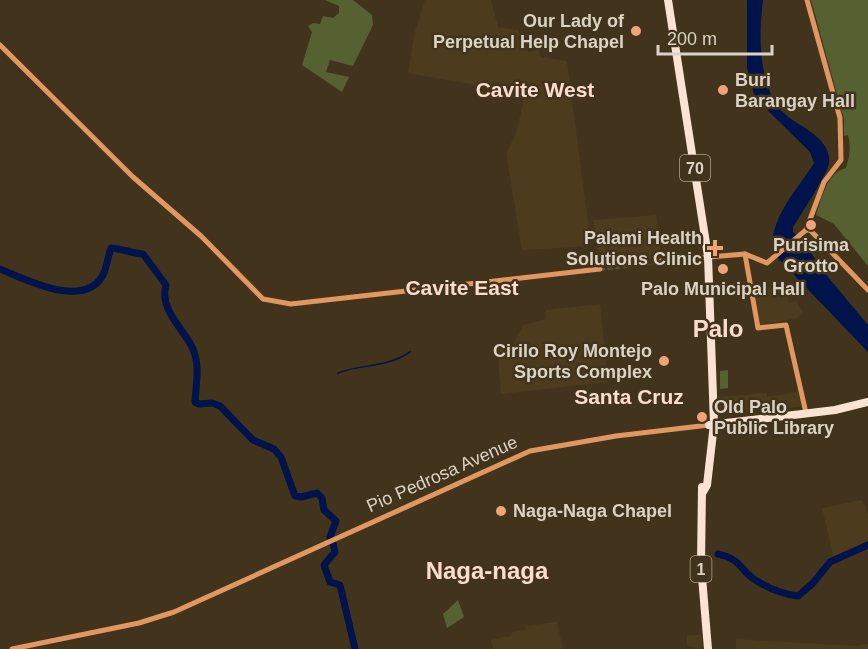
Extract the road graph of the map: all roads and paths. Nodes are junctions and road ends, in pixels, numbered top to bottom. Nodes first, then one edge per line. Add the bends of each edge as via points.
1 (668, 0) edge
2 (807, 0) edge
3 (0, 45) edge
4 (806, 230) junction
5 (745, 254) junction
6 (708, 256) junction
7 (661, 261) tunnel mouth
8 (600, 268) tunnel mouth
9 (868, 290) edge
10 (868, 402) edge
11 (806, 413) junction
12 (711, 421) junction
13 (12, 649) edge
14 (708, 649) edge

1 - 6 highway, 70
2 - 4 main road via 840,118 842,144 839,165 824,182
3 - 8 main road via 263,299 291,304
4 - 5 main road via 766,263
4 - 9 main road
5 - 6 main road
5 - 11 main road via 758,328 786,325
6 - 7 main road
6 - 12 highway, 70
10 - 11 highway
11 - 12 highway
12 - 13 main road, Pio Pedrosa Avenue via 530,451 174,612
12 - 14 highway, 1 via 703,492 701,566

